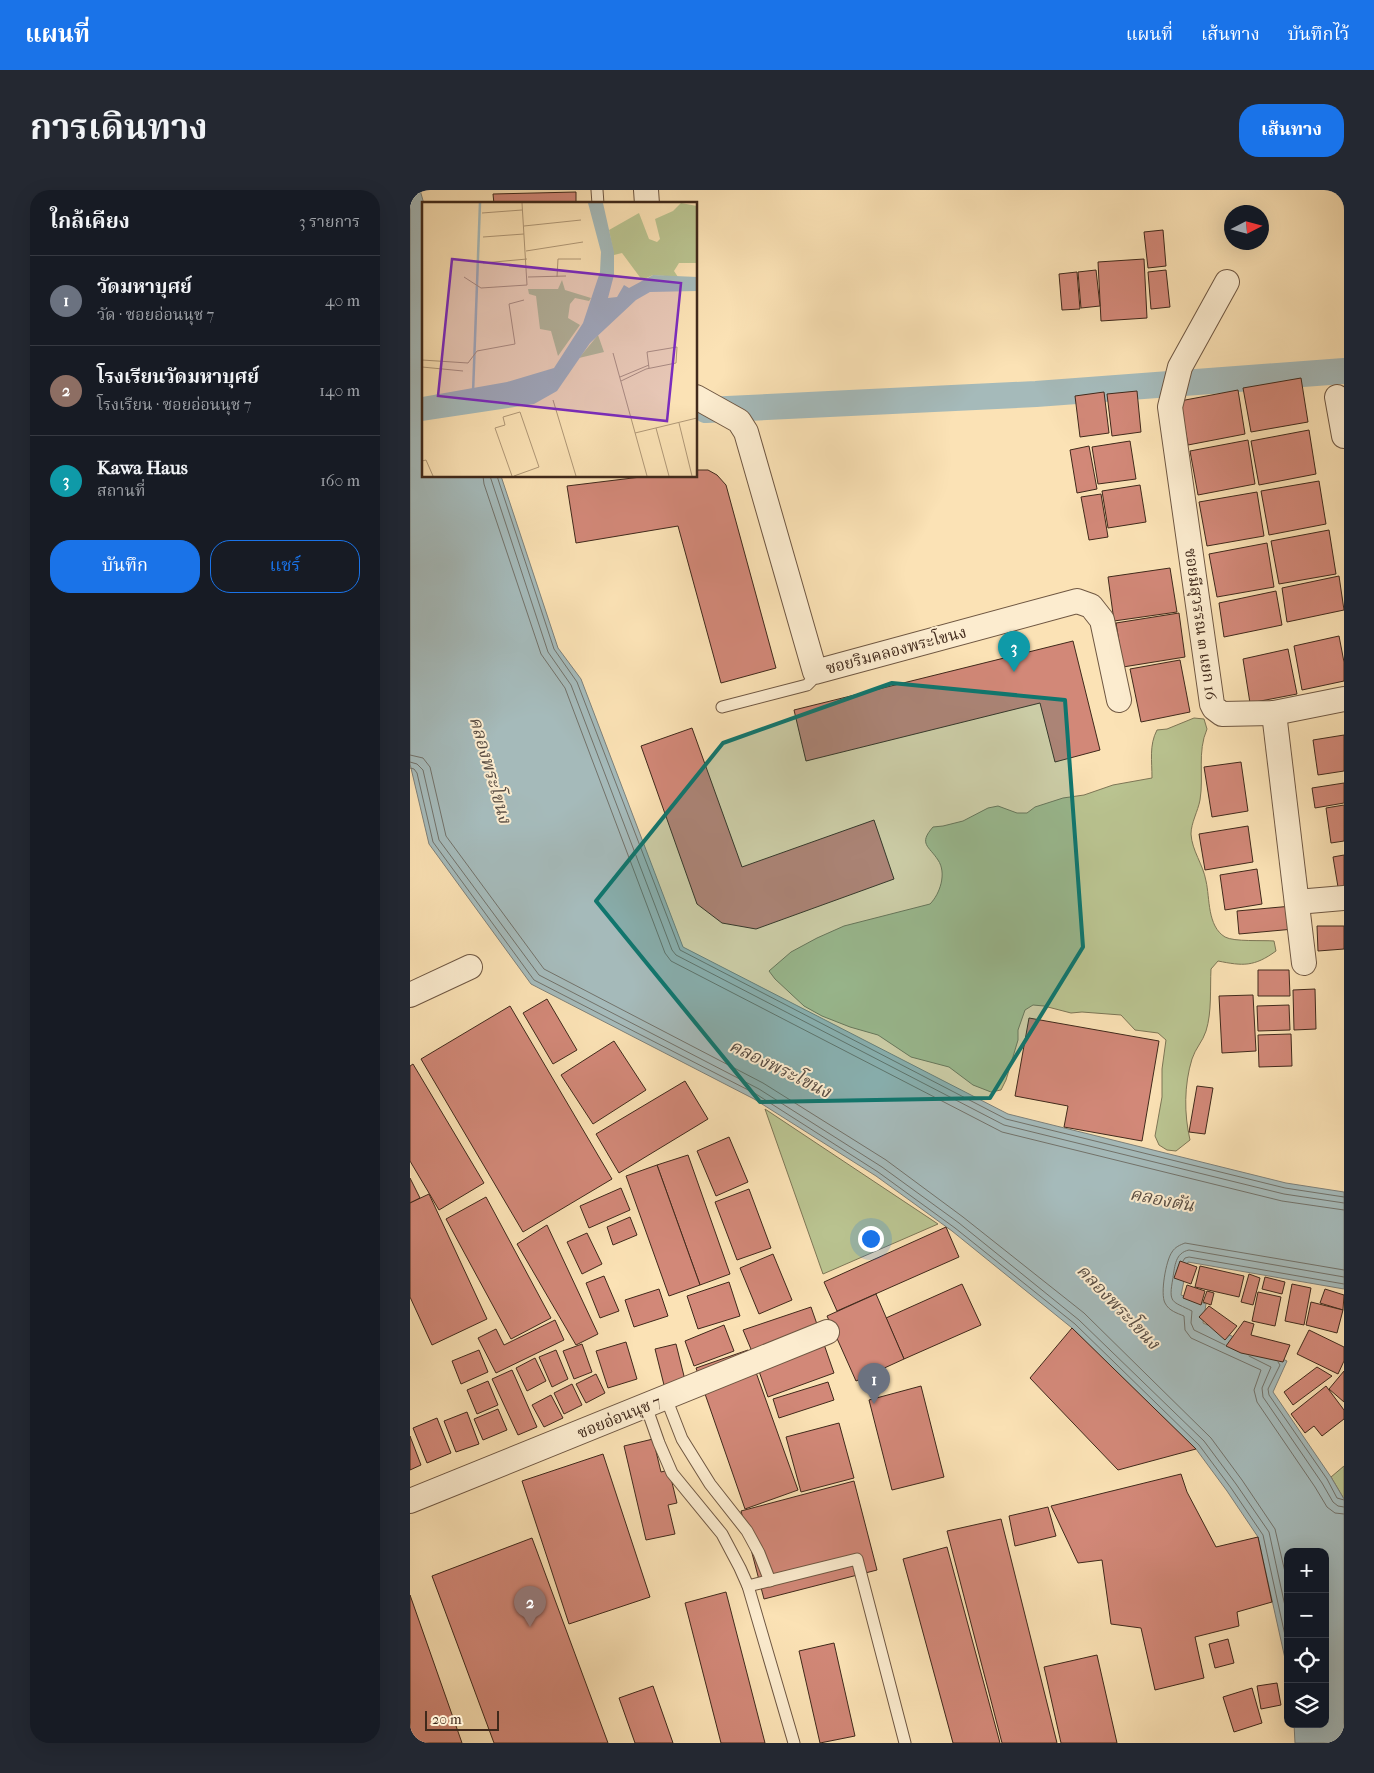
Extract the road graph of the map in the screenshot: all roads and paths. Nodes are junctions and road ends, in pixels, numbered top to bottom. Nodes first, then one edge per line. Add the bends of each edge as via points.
1 (1227, 282) dead end
2 (1337, 397) dead end
3 (698, 398) edge
4 (1344, 436) edge
5 (815, 672) junction
6 (1344, 699) edge
7 (1119, 700) dead end
8 (722, 707) dead end
9 (1274, 713) junction
10 (1344, 898) edge
11 (1297, 902) junction
12 (1304, 963) dead end
13 (470, 968) dead end
14 (410, 995) edge
15 (827, 1332) dead end
16 (656, 1402) junction
17 (410, 1501) edge
18 (770, 1581) junction
19 (748, 1586) junction
20 (794, 1743) edge
21 (905, 1743) edge

1 - 9 street, ซอยมีสุวรรณ ๓ แยก 16 via 1180,367 1170,406 1212,704 1222,714
2 - 4 street
3 - 5 street, ซอยริมคลองพระโขนง via 738,421 746,432
5 - 7 street, ซอยริมคลองพระโขนง via 1077,601 1091,606 1102,620
5 - 8 lane via 807,685
6 - 9 street, ซอยมีสุวรรณ ๓ แยก 16
9 - 11 street
10 - 11 street
11 - 12 street
13 - 14 street
15 - 16 street, ซอยอ่อนนุช 7
16 - 17 street, ซอยอ่อนนุช 7
16 - 18 lane via 710,1484 747,1531
16 - 19 lane via 659,1443 672,1473 722,1534
18 - 19 lane
18 - 21 lane via 856,1559
19 - 20 lane

